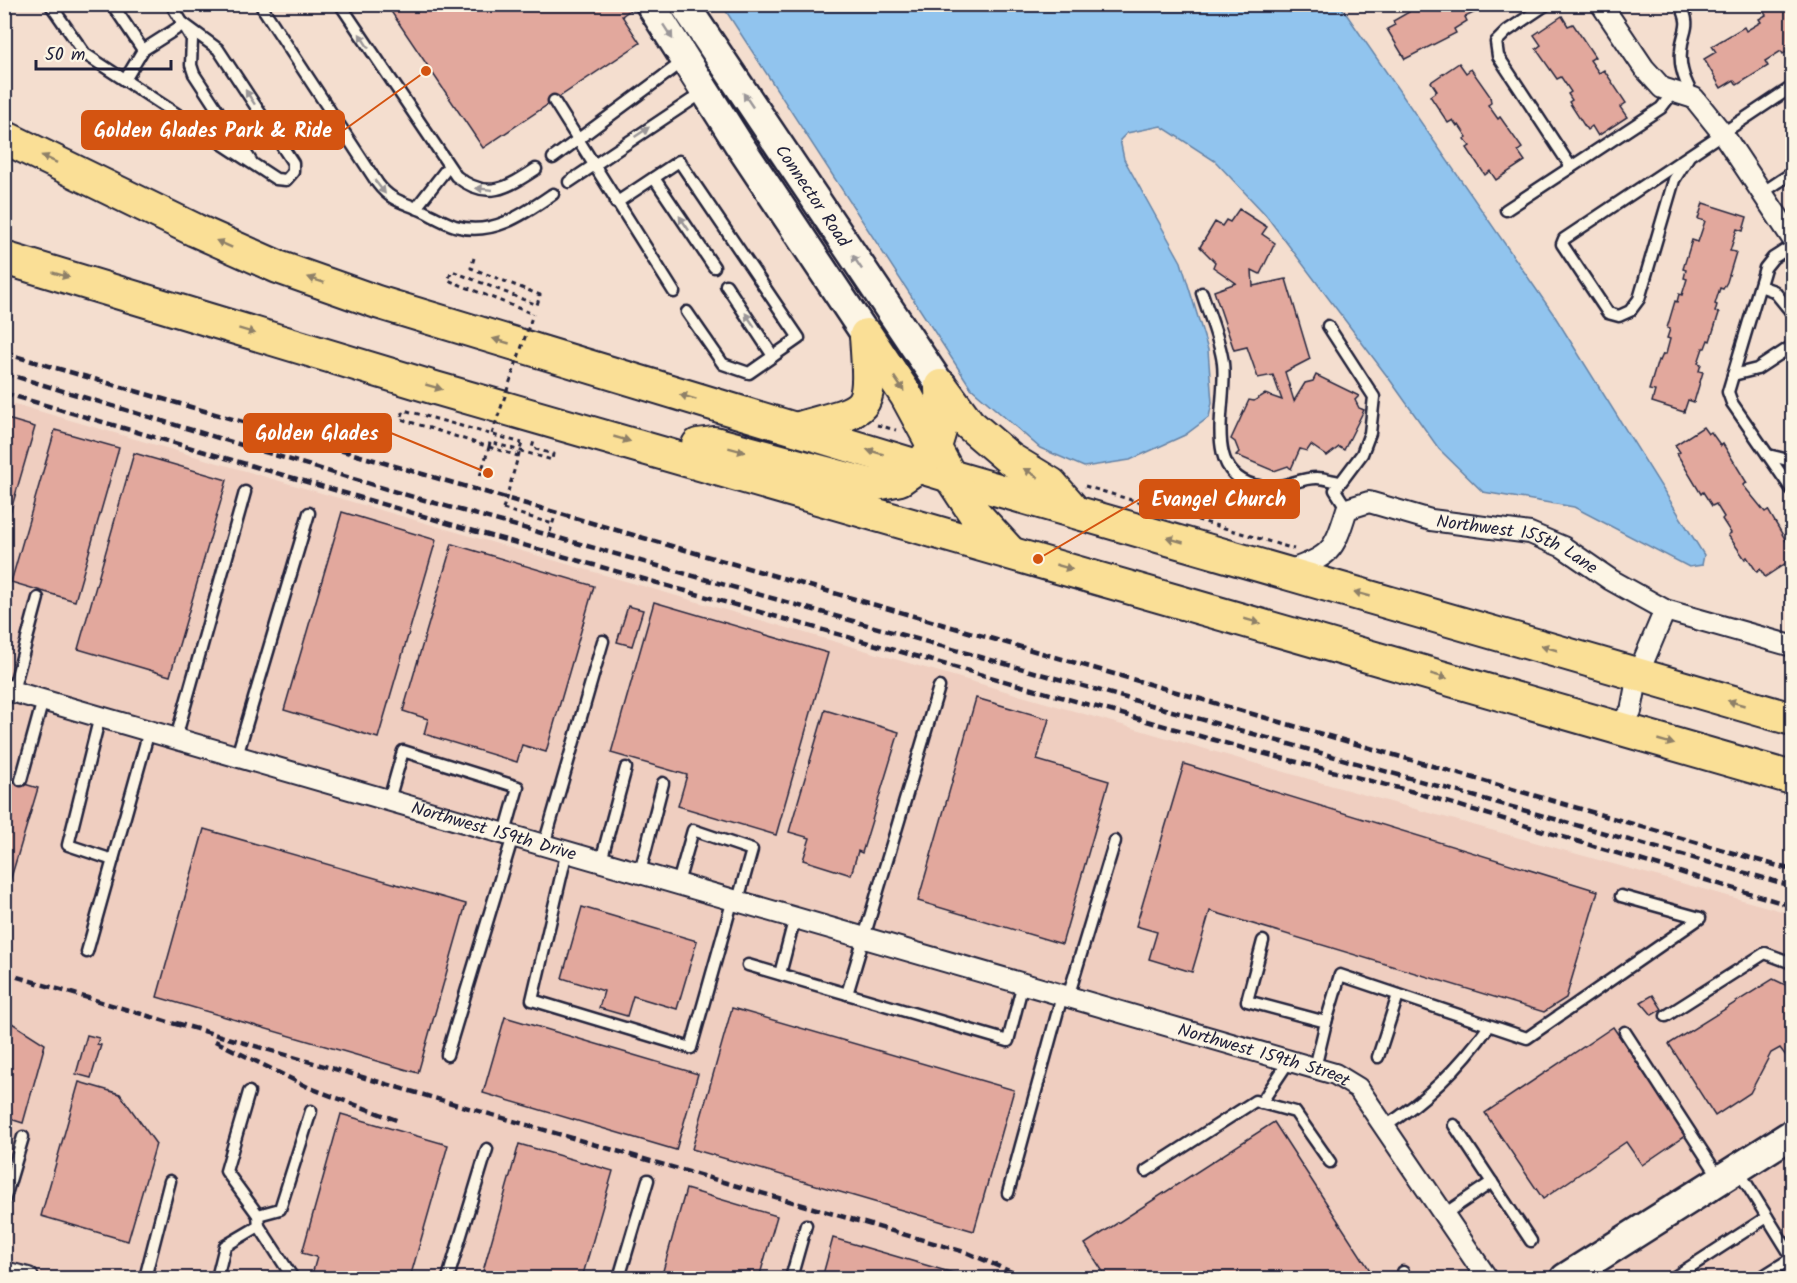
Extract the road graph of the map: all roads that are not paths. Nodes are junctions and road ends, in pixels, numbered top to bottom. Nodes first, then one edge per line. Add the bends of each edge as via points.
1 (50, 4) edge
2 (112, 4) edge
3 (171, 4) edge
4 (260, 4) edge
5 (340, 4) edge
6 (650, 4) edge
7 (684, 4) edge
8 (1546, 4) edge
9 (1601, 4) edge
10 (1680, 4) edge
11 (184, 24) junction
12 (710, 43) junction
13 (143, 50) junction
14 (686, 60) junction
15 (731, 74) junction
16 (124, 80) junction
17 (1792, 87) edge
18 (705, 91) junction
19 (1674, 91) junction
20 (1694, 98) junction
21 (554, 101) dead end
22 (1723, 134) junction
23 (4, 137) edge
24 (579, 138) junction
25 (1689, 156) junction
26 (553, 158) dead end
27 (253, 164) junction
28 (594, 165) junction
29 (448, 167) junction
30 (1571, 167) junction
31 (536, 169) dead end
32 (1792, 173) edge
33 (654, 178) junction
34 (569, 182) dead end
35 (1762, 193) junction
36 (553, 194) dead end
37 (616, 203) junction
38 (416, 208) junction
39 (1506, 210) dead end
40 (1792, 238) edge
41 (1792, 246) edge
42 (4, 258) edge
43 (714, 267) dead end
44 (726, 285) dead end
45 (1760, 286) junction
46 (674, 292) dead end
47 (1202, 293) dead end
48 (687, 312) dead end
49 (1792, 313) edge
50 (1328, 326) dead end
51 (866, 335) junction
52 (1792, 346) edge
53 (773, 356) junction
54 (1733, 375) junction
55 (941, 386) junction
56 (796, 429) junction
57 (658, 450) junction
58 (1768, 455) junction
59 (927, 456) junction
60 (1792, 461) edge
61 (950, 476) junction
62 (1340, 482) junction
63 (1792, 490) edge
64 (245, 492) dead end
65 (1077, 498) junction
66 (1352, 507) junction
67 (309, 513) dead end
68 (1008, 551) junction
69 (1294, 563) junction
70 (38, 598) dead end
71 (1665, 610) junction
72 (603, 641) dead end
73 (1792, 646) edge
74 (1638, 674) junction
75 (939, 687) dead end
76 (9, 690) edge
77 (44, 700) junction
78 (100, 716) junction
79 (1792, 719) edge
80 (1617, 727) junction
81 (149, 731) junction
82 (176, 738) junction
83 (237, 756) junction
84 (626, 768) dead end
85 (1792, 778) edge
86 (21, 780) dead end
87 (663, 783) dead end
88 (389, 800) junction
89 (509, 835) junction
90 (1115, 841) dead end
91 (544, 845) junction
92 (567, 851) junction
93 (113, 860) junction
94 (601, 861) junction
95 (640, 872) junction
96 (678, 883) junction
97 (1621, 896) dead end
98 (736, 900) junction
99 (795, 917) junction
100 (863, 937) junction
101 (1263, 941) dead end
102 (87, 952) dead end
103 (1792, 963) edge
104 (748, 965) dead end
105 (984, 972) joint
106 (780, 974) junction
107 (1023, 983) junction
108 (848, 994) junction
109 (1398, 995) junction
110 (1065, 997) junction
111 (1666, 1016) dead end
112 (1326, 1022) junction
113 (1489, 1026) junction
114 (1625, 1032) dead end
115 (447, 1055) dead end
116 (1378, 1057) dead end
117 (1289, 1061) junction
118 (1315, 1068) junction
119 (249, 1092) dead end
120 (1261, 1103) junction
121 (311, 1111) dead end
122 (1454, 1125) dead end
123 (1384, 1127) junction
124 (1792, 1134) edge
125 (23, 1137) dead end
126 (487, 1149) dead end
127 (1330, 1162) dead end
128 (1146, 1171) dead end
129 (1729, 1175) junction
130 (648, 1180) dead end
131 (171, 1181) dead end
132 (1492, 1182) junction
133 (1008, 1193) dead end
134 (4, 1201) edge
135 (258, 1215) junction
136 (1443, 1215) junction
137 (1767, 1217) junction
138 (806, 1225) dead end
139 (259, 1227) junction
140 (1531, 1241) dead end
141 (1792, 1258) edge
142 (4, 1272) edge
143 (28, 1278) edge
144 (145, 1278) edge
145 (217, 1278) edge
146 (293, 1278) edge
147 (448, 1278) edge
148 (619, 1278) edge
149 (791, 1278) edge
150 (1487, 1278) edge
151 (1565, 1278) edge
152 (1673, 1278) edge
153 (1760, 1278) edge

1 - 16 lane via 85,54
2 - 13 lane
3 - 11 lane
4 -> 38 lane via 378,184 392,200
29 -> 5 lane
6 -> 14 main road, Connector Road
7 - 12 main road, Connector Road
8 - 30 lane via 1496,42 1497,56
9 - 19 street via 1644,68 1662,88
10 - 20 lane via 1688,27 1681,49 1681,66
11 - 13 lane
11 - 27 lane via 192,39 194,74
27 -> 11 lane via 276,179 286,180 293,172 293,164 218,49
12 - 14 street
12 - 15 main road, Connector Road
13 - 16 lane
14 - 18 main road, Connector Road
14 - 24 lane
15 - 18 street
55 -> 15 main road, Connector Road
16 - 27 lane
17 - 22 lane
28 -> 18 lane
18 - 51 main road, Connector Road
19 - 20 street
19 - 30 lane via 1661,108
20 - 22 street
21 - 24 lane
22 - 25 lane
22 - 35 street
56 -> 23 main road via 478,335 278,267
24 - 26 lane
24 - 28 lane
25 - 25 lane via 1564,239 1562,244 1608,313 1619,316 1639,298 1674,180
28 - 34 lane
28 - 37 lane
31 -> 29 lane via 503,188 480,190 467,185
29 - 38 lane
30 - 39 lane
32 - 35 lane
33 - 37 lane
43 -> 33 lane
33 - 53 lane via 679,161 799,338
35 - 40 street
36 - 38 lane via 504,224 473,228 455,226
37 - 46 lane
41 - 45 lane via 1773,258
42 -> 57 main road via 435,388
53 -> 44 lane
45 - 49 lane via 1773,291
45 - 54 lane
47 - 62 lane via 1223,364 1221,438 1232,475 1254,485 1282,488 1316,478
48 - 53 lane via 723,364 749,373
50 - 62 lane via 1374,397 1375,411 1362,454
51 - 56 main road via 868,396 842,417
51 -> 59 main road via 906,395
52 - 54 lane via 1757,369
54 - 58 lane via 1728,392 1732,403
55 - 59 main road via 942,424
65 -> 55 main road via 1010,459 969,423
59 -> 56 main road
57 -> 59 main road via 714,443 871,485 900,479
57 - 68 main road
58 - 60 lane
58 - 63 lane
59 - 61 main road
61 - 65 main road
61 - 68 main road via 975,514
62 - 66 lane via 1335,490
64 - 82 lane
69 -> 65 main road
66 - 69 street via 1332,549 1317,561
66 - 71 street, Northwest 155th Lane via 1369,502 1431,520 1530,533 1563,547
67 - 83 lane
68 -> 80 main road
74 -> 69 main road
70 - 76 lane
71 - 73 street, Northwest 155th Lane
71 - 74 street
72 - 91 lane
79 -> 74 main road
74 - 80 street via 1631,711
75 - 100 lane
76 - 77 street, Northwest 159th Drive
77 - 78 street, Northwest 159th Drive
77 - 86 lane
78 - 81 street, Northwest 159th Drive
78 - 93 lane via 68,845
80 -> 85 main road
81 - 82 street, Northwest 159th Drive
81 - 93 lane
82 - 83 street, Northwest 159th Drive
83 - 88 street, Northwest 159th Drive
84 - 94 lane
87 - 95 lane
88 - 89 street, Northwest 159th Drive
88 - 89 lane via 403,751 518,787
89 - 91 street, Northwest 159th Drive
89 - 115 lane
90 - 110 lane
91 - 92 street, Northwest 159th Drive
92 - 94 street, Northwest 159th Drive
92 - 98 lane via 532,1000 691,1048
93 - 102 lane
94 - 95 street, Northwest 159th Drive
95 - 96 street, Northwest 159th Drive
96 - 98 street, Northwest 159th Drive
96 - 98 lane via 693,830 752,850
97 - 113 lane via 1700,918 1527,1038
98 - 99 street, Northwest 159th Drive
99 - 100 street, Northwest 159th Drive
99 - 106 lane
100 - 105 street, Northwest 159th Drive
100 - 108 lane
101 - 112 lane via 1247,1001
103 - 111 lane via 1765,953
104 - 106 lane
105 - 107 street, Northwest 159th Street
106 - 108 lane
107 - 108 lane via 1008,1041
107 - 110 street, Northwest 159th Street
109 - 112 lane via 1340,975
109 - 113 lane
109 - 116 lane
110 - 117 street, Northwest 159th Street
110 - 133 lane
112 - 118 lane
113 - 123 lane via 1473,1049 1414,1108
114 - 129 lane
117 - 118 street, Northwest 159th Street
117 - 120 lane
118 - 123 street, Northwest 159th Street via 1358,1088
119 - 135 lane via 226,1171
120 - 127 lane via 1295,1112
120 - 128 lane via 1255,1101
121 - 135 lane via 280,1209
122 - 132 lane
123 - 136 street, Northwest 159th Street
124 - 129 main road
125 - 134 lane
126 - 147 lane
129 - 137 lane
129 - 151 main road
130 - 148 lane
131 - 144 lane
132 - 136 lane
132 - 140 lane
135 - 139 lane
136 - 150 street, Northwest 159th Street
137 - 141 lane
137 - 152 lane
138 - 149 lane
139 - 145 lane via 225,1246
139 - 146 lane
141 - 153 lane
142 - 143 street

